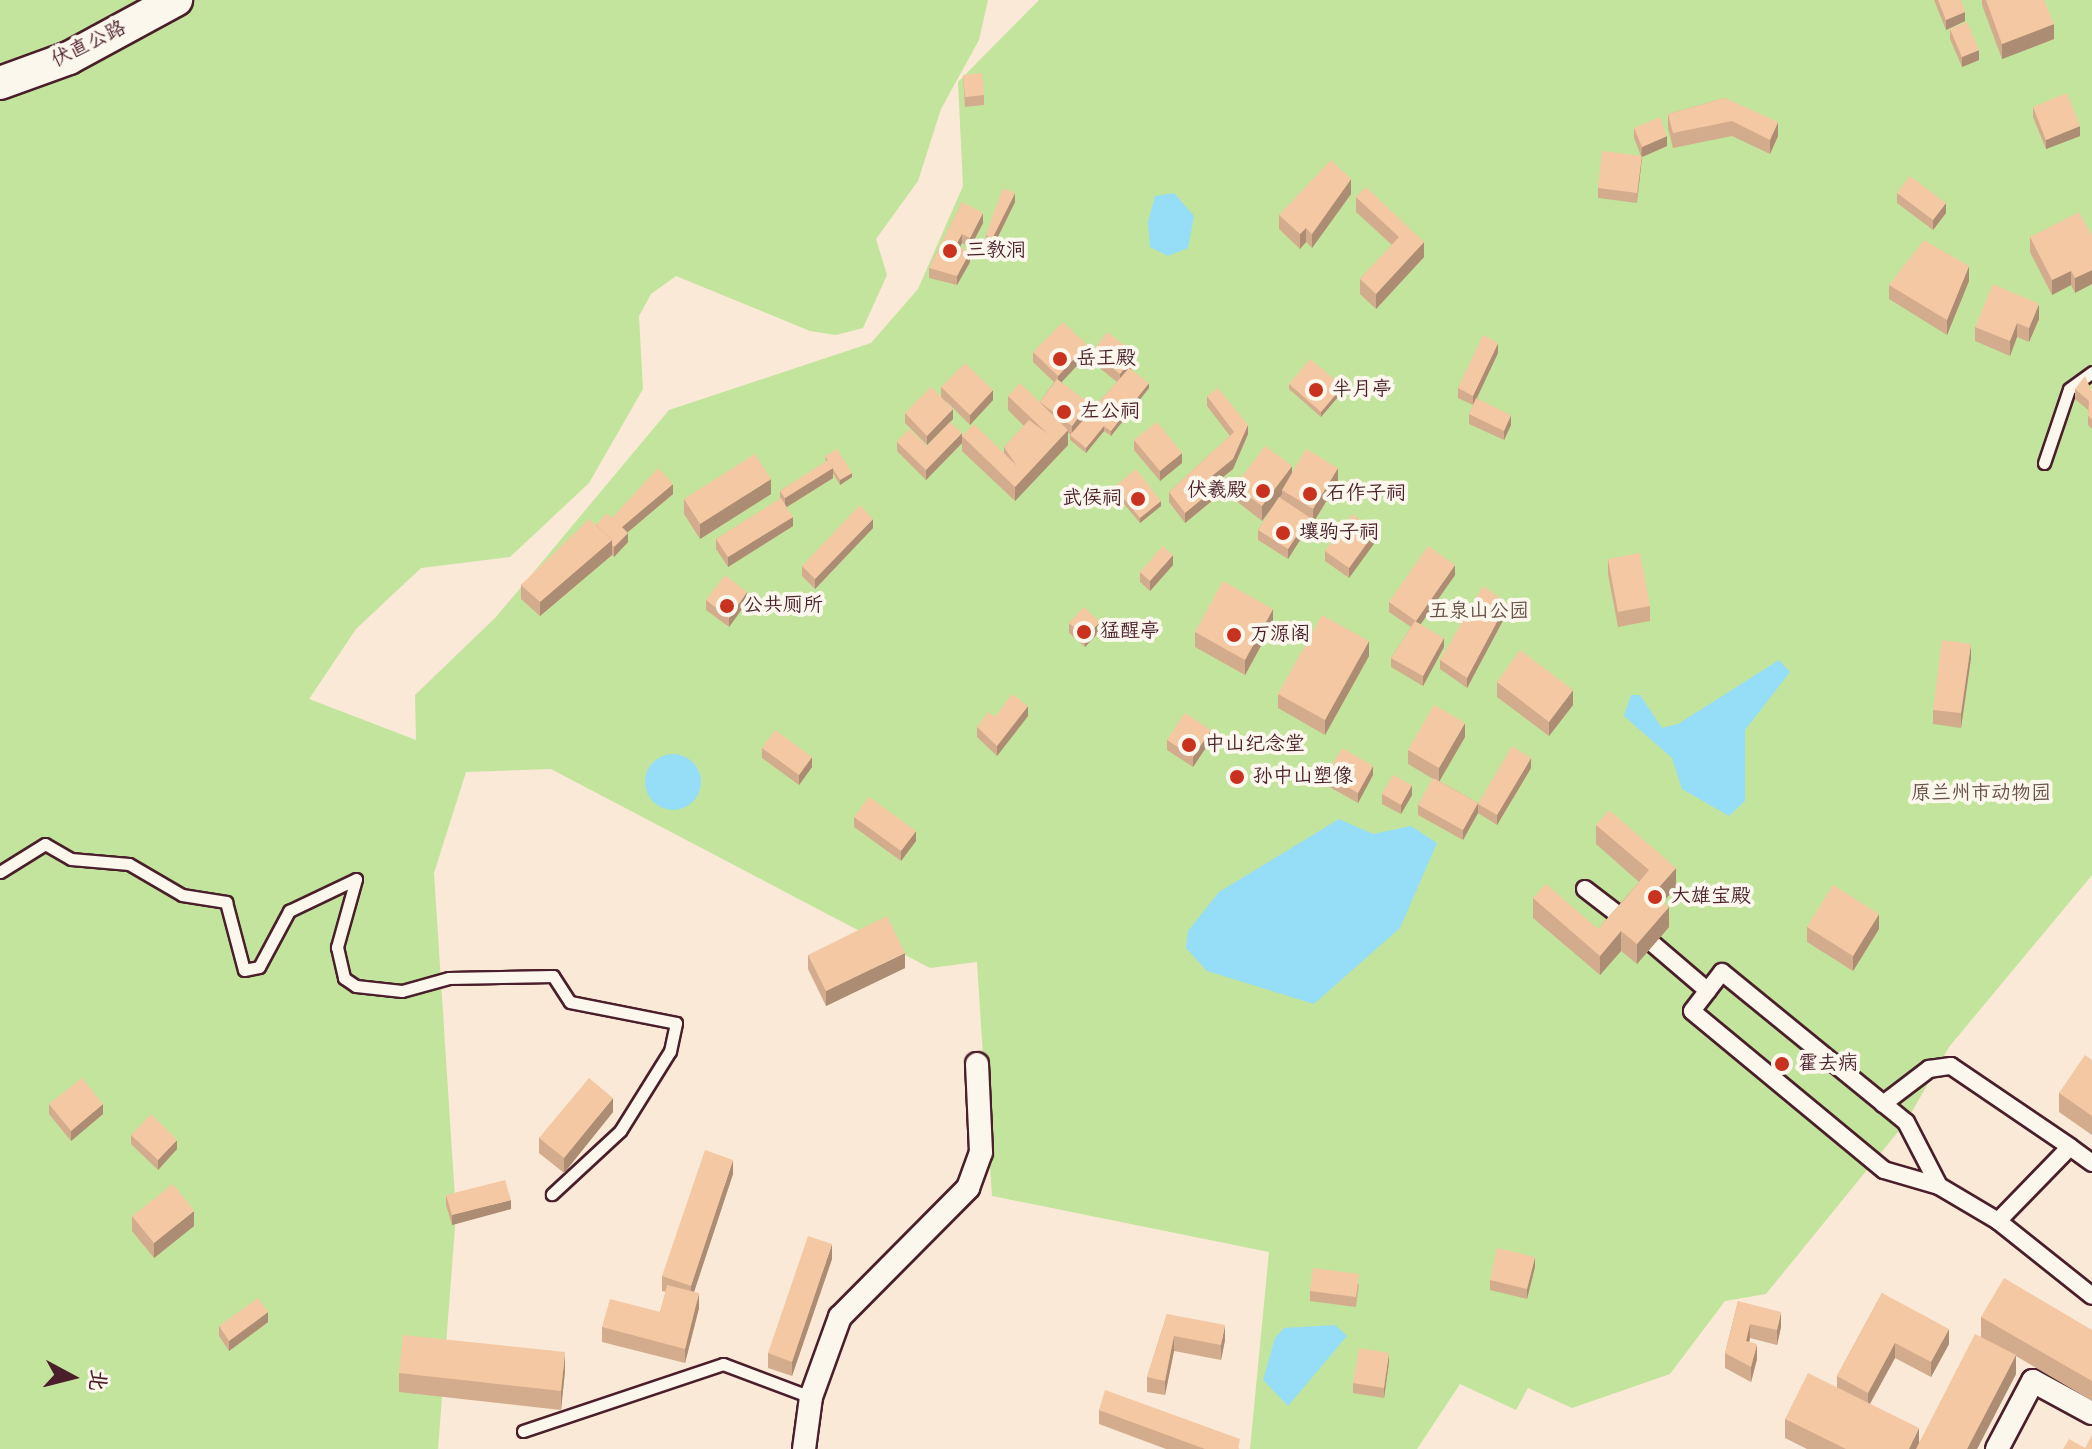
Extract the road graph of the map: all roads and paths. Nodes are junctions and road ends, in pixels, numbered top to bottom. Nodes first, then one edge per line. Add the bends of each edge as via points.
1 (176, 0) edge
2 (0, 83) edge
3 (2092, 372) edge
4 (2044, 463) dead end
5 (0, 872) edge
6 (1585, 889) dead end
7 (1624, 919) edge
8 (1653, 944) edge
9 (1708, 991) junction
10 (977, 1064) dead end
11 (1883, 1104) junction
12 (2070, 1147) junction
13 (2092, 1163) edge
14 (1939, 1186) junction
15 (552, 1194) dead end
16 (1998, 1221) junction
17 (2092, 1296) edge
18 (811, 1397) junction
19 (2092, 1413) edge
20 (523, 1431) dead end
21 (804, 1449) edge
22 (1997, 1449) edge

1 - 2 main road, 伏直公路 via 69,58
3 - 4 lane via 2069,389
5 - 15 lane via 45,844 71,859 129,864 182,895 226,902 244,970 259,967 289,911 356,879 337,947 344,978 356,986 402,991 449,978 553,976 570,1002 676,1023 670,1051 620,1131
6 - 7 street
8 - 9 street
9 - 11 street via 1722,972
9 - 14 street via 1692,1011 1884,1170
10 - 18 street via 981,1152 968,1188 840,1317
11 - 12 street via 1929,1069 1951,1066
11 - 14 street via 1906,1122
12 - 13 street
12 - 16 street
14 - 16 street
16 - 17 street
18 - 20 lane via 723,1364
18 - 21 street
19 - 22 street via 2033,1381

